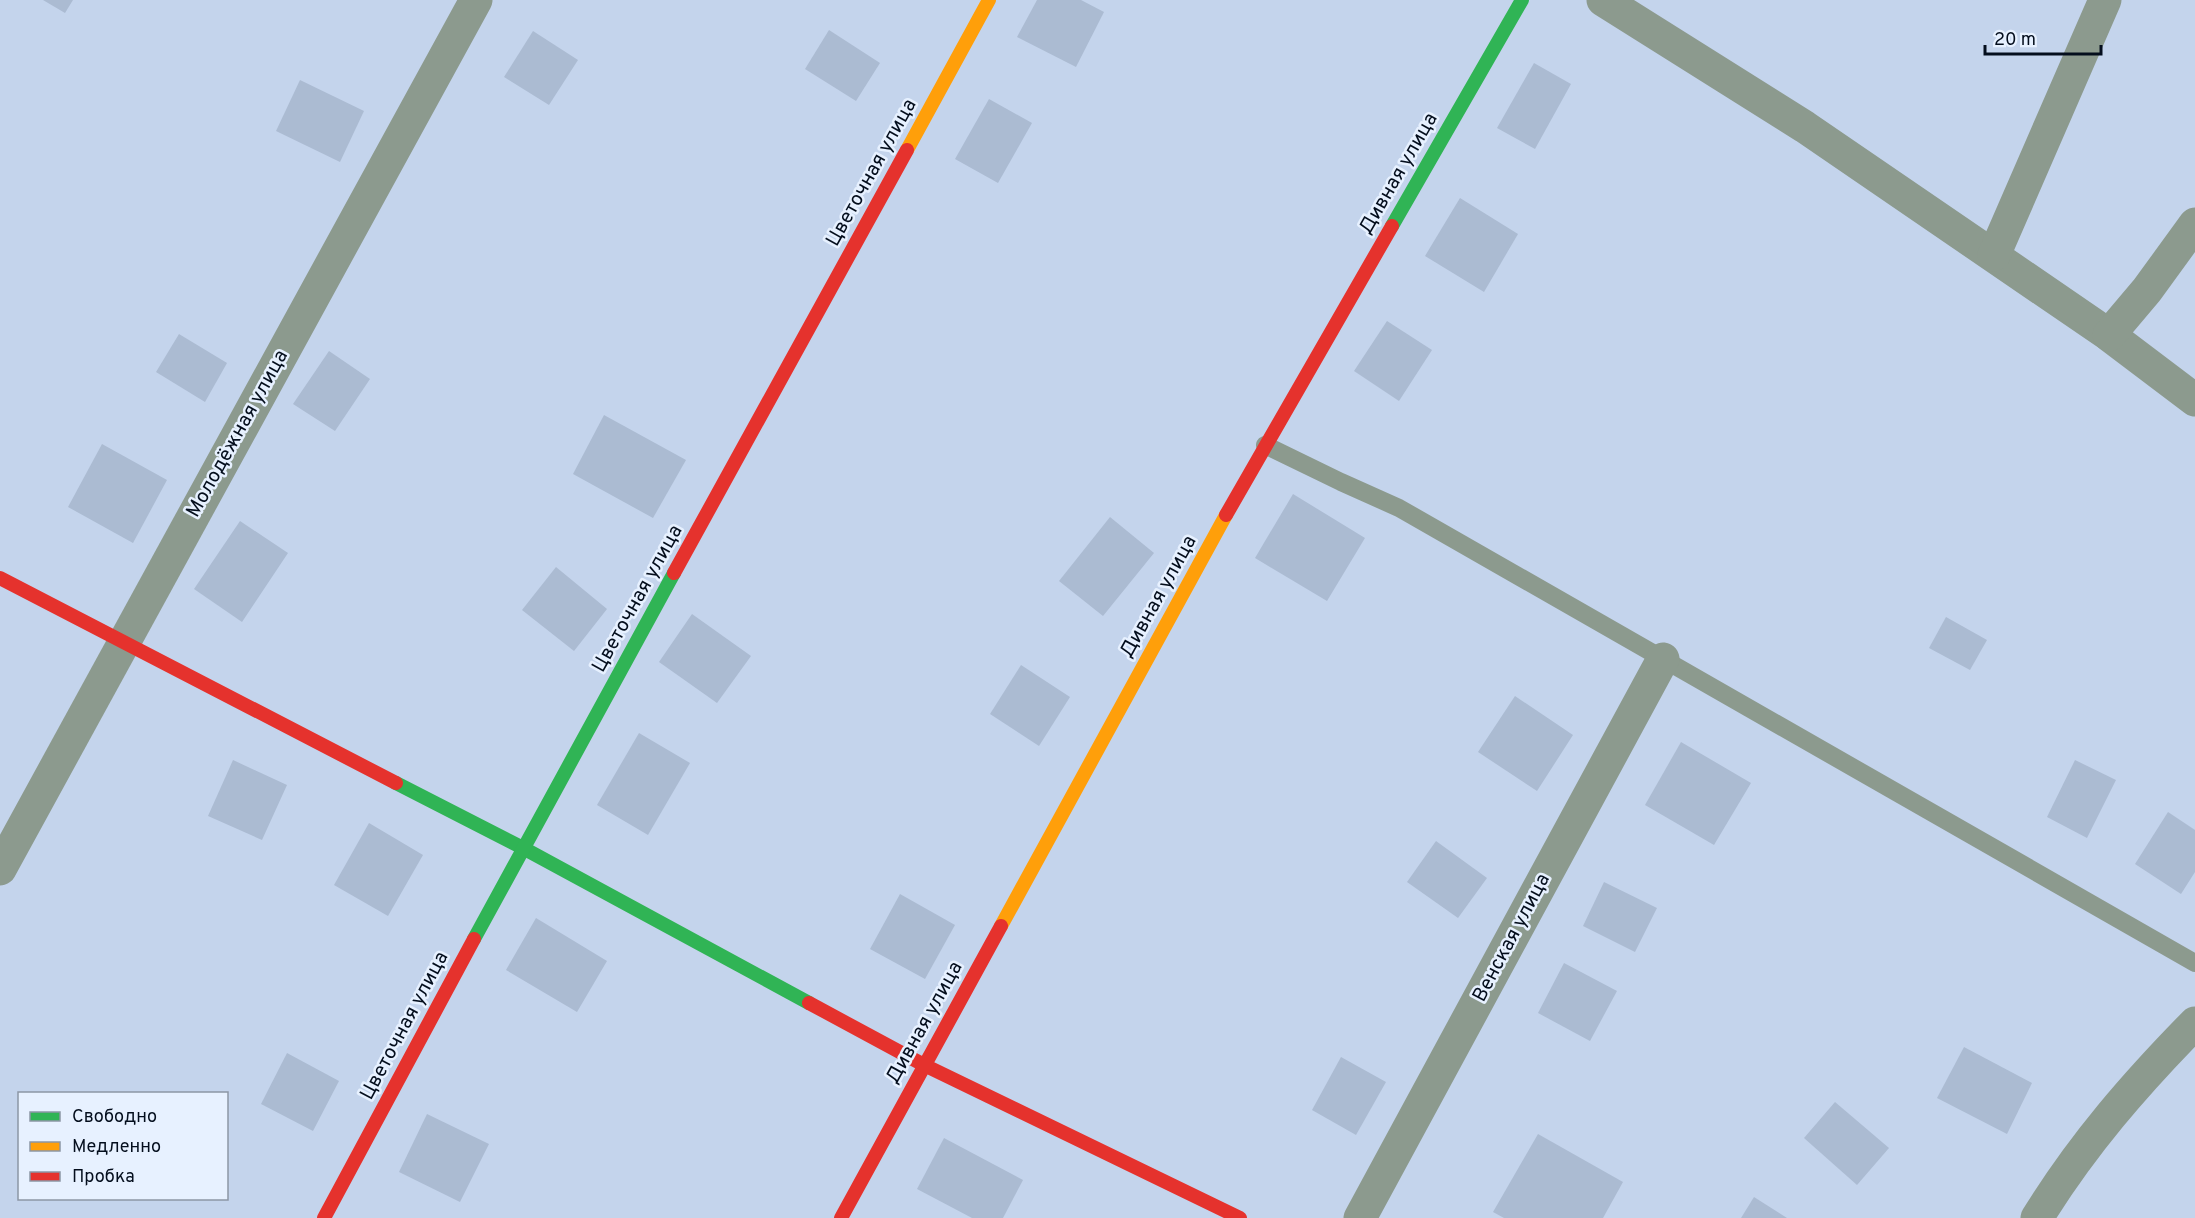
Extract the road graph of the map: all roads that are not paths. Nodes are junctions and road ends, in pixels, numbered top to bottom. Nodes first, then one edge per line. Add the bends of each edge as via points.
1 (476, 0) edge
2 (989, 0) edge
3 (1522, 0) edge
4 (1603, 0) edge
5 (2105, 0) edge
6 (2195, 224) edge
7 (1994, 255) junction
8 (2109, 335) junction
9 (2195, 400) edge
10 (1265, 445) junction
11 (0, 578) edge
12 (124, 642) junction
13 (1663, 659) junction
14 (523, 848) junction
15 (0, 869) edge
16 (2195, 963) edge
17 (2195, 1023) edge
18 (924, 1065) junction
19 (324, 1218) edge
20 (841, 1218) edge
21 (1240, 1218) edge
22 (1360, 1218) edge
23 (2037, 1218) edge

1 - 12 street, Молодёжная улица
2 - 14 street, Цветочная улица
3 - 10 street, Дивная улица
4 - 7 street via 1806,127
5 - 7 street
6 - 8 street
7 - 8 street
8 - 9 street
10 - 13 lane via 1400,508
10 - 18 street, Дивная улица
11 - 12 street
12 - 14 street
12 - 15 street, Молодёжная улица
13 - 16 lane
13 - 22 street, Венская улица
14 - 18 street
14 - 19 street, Цветочная улица
17 - 23 street via 2113,1111 2058,1183
18 - 20 street, Дивная улица
18 - 21 street

